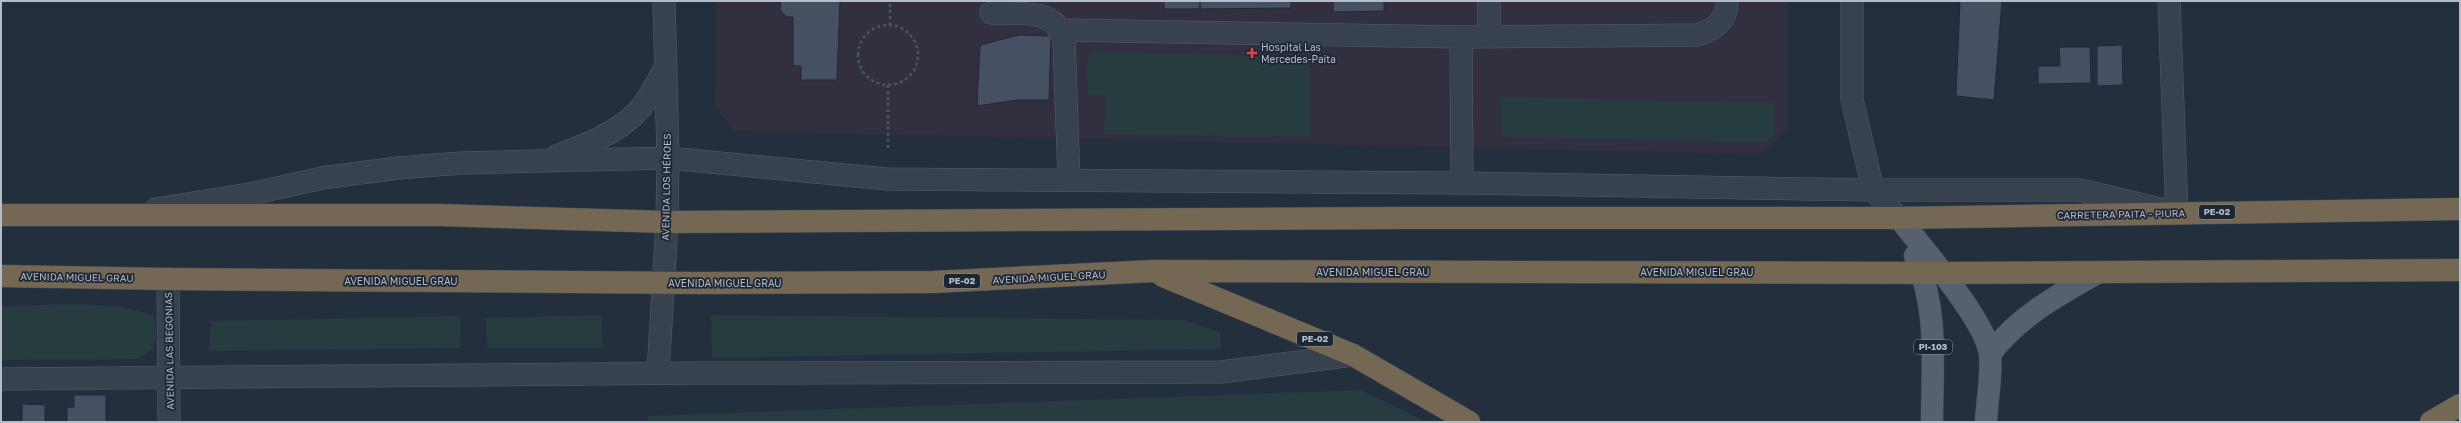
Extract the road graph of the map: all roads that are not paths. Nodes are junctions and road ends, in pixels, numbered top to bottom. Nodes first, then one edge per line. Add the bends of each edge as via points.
1 (664, 1) edge
2 (1489, 1) edge
3 (1727, 1) edge
4 (1852, 1) edge
5 (2168, 1) edge
6 (991, 13) dead end
7 (1062, 30) junction
8 (1461, 37) junction
9 (1489, 37) junction
10 (666, 67) junction
11 (668, 158) junction
12 (547, 160) junction
13 (1069, 180) junction
14 (1462, 183) junction
15 (1873, 190) junction
16 (2460, 210) edge
17 (2177, 213) junction
18 (1, 215) edge
19 (115, 215) junction
20 (1899, 218) junction
21 (667, 222) junction
22 (2460, 270) edge
23 (1153, 272) junction
24 (2099, 272) junction
25 (1932, 273) junction
26 (1, 276) edge
27 (168, 280) junction
28 (662, 283) junction
29 (1990, 354) junction
30 (1353, 355) junction
31 (658, 373) junction
32 (169, 376) junction
33 (1, 380) edge
34 (2460, 406) edge
35 (169, 422) edge
36 (1469, 422) edge
37 (1932, 422) edge
38 (1986, 422) edge
39 (2431, 422) edge

1 - 10 street, AVENIDA LOS HÉROES
2 - 9 street
3 - 9 street via 1727,11 1721,21 1713,30 1698,35
4 - 15 street via 1852,99
5 - 17 street
6 - 7 street via 1033,14 1056,22
7 - 8 street
7 - 13 street
8 - 9 street
8 - 14 street
10 - 11 street, AVENIDA LOS HÉROES
10 - 12 street via 636,114 591,141
11 - 12 street
11 - 13 street via 887,179
11 - 21 street, AVENIDA LOS HÉROES
12 - 19 street via 461,163 322,178 255,193
13 - 14 street
14 - 15 street
15 - 17 street via 2080,190
15 - 20 street
16 - 17 highway, CARRETERA PAITA - PIURA / PE-02
17 - 20 highway, CARRETERA PAITA - PIURA / PE-02
18 - 19 highway, PE-02
19 - 21 highway, PE-02 via 438,215
20 - 21 highway, PE-02
20 - 25 main road, PI-103
21 - 28 street, AVENIDA LOS HÉROES
22 - 24 highway, PE-02
23 - 25 highway, AVENIDA MIGUEL GRAU / PE-02
23 - 28 highway, AVENIDA MIGUEL GRAU / PE-02 via 934,282
23 - 30 highway, PE-02
24 - 25 highway, AVENIDA MIGUEL GRAU / PE-02
24 - 29 main road via 2031,312 2005,334
25 - 29 main road, PI-103 via 1978,325
25 - 37 main road, PI-103
26 - 27 highway, AVENIDA MIGUEL GRAU / PE-02
27 - 28 highway, AVENIDA MIGUEL GRAU / PE-02
27 - 32 street, AVENIDA LAS BEGONIAS
28 - 31 street, AVENIDA LOS HÉROES
29 - 38 main road, PI-103
30 - 31 street via 1221,372
30 - 36 highway, PE-02
31 - 32 street
32 - 33 street
32 - 35 street, AVENIDA LAS BEGONIAS
34 - 39 highway

